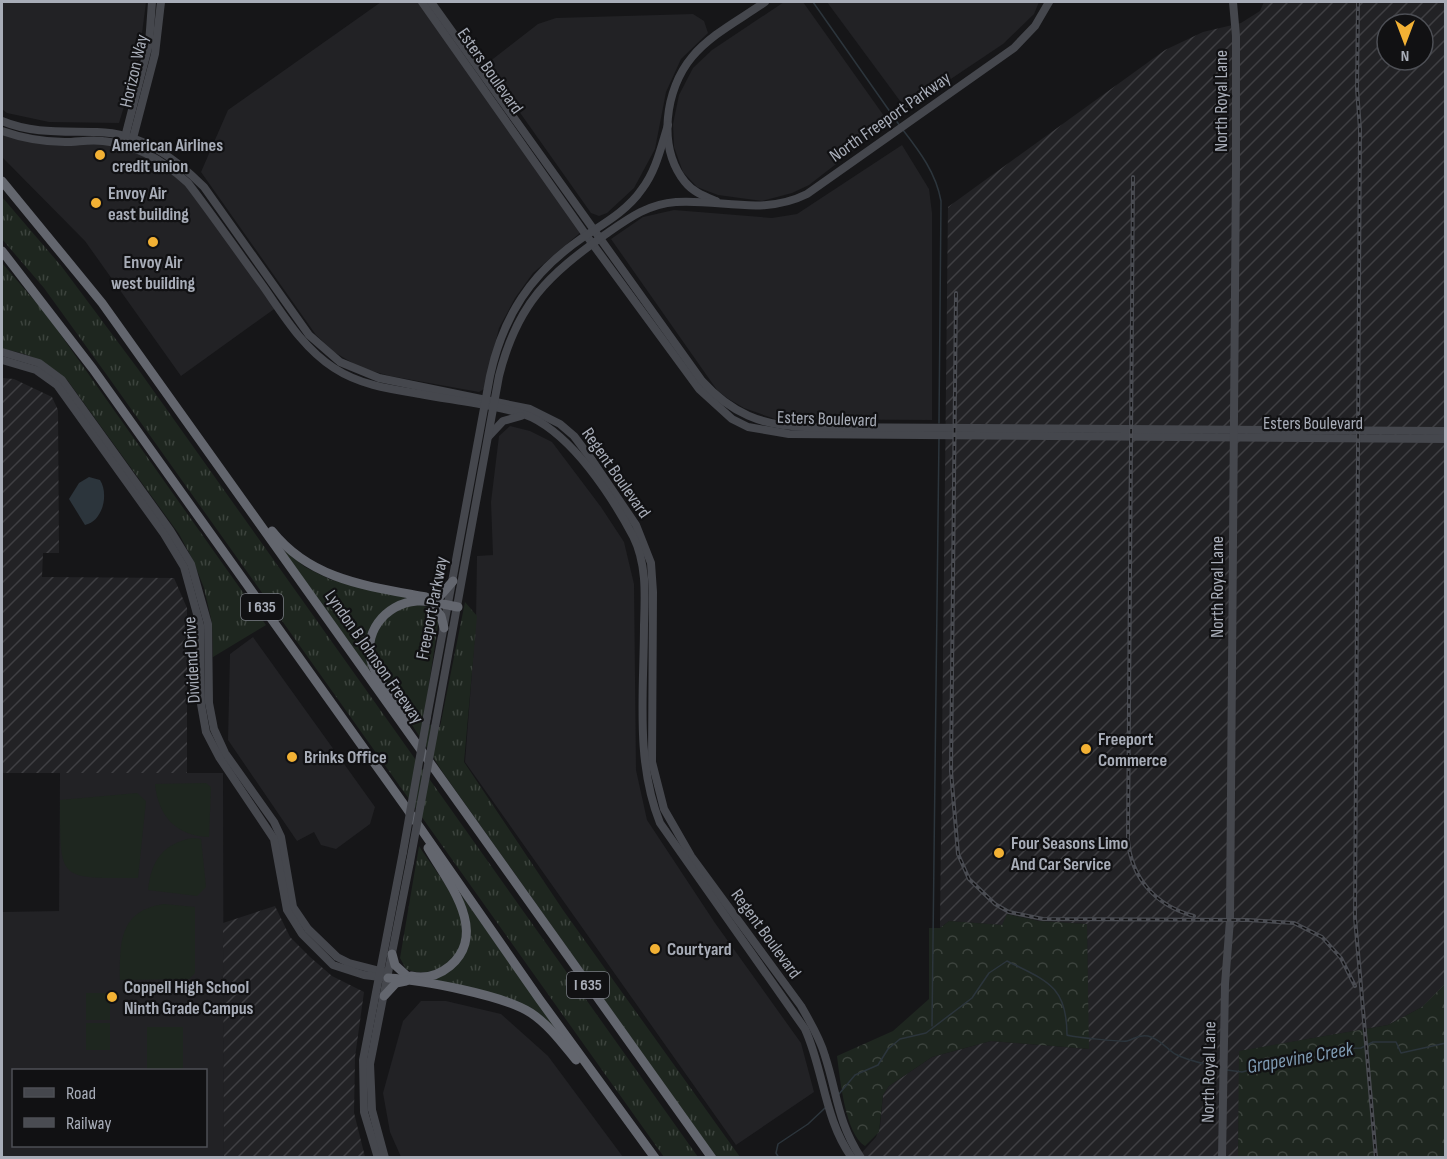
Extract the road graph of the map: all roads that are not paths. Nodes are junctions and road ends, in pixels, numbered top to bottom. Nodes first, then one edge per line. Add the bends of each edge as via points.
1 (152, 2) edge
2 (161, 2) edge
3 (422, 2) edge
4 (431, 2) edge
5 (765, 2) edge
6 (1049, 2) edge
7 (1227, 2) edge
8 (1233, 2) edge
9 (152, 14) junction
10 (161, 14) junction
11 (1233, 16) junction
12 (2, 121) edge
13 (668, 125) junction
14 (2, 131) edge
15 (128, 141) junction
16 (2, 181) edge
17 (722, 203) junction
18 (594, 230) junction
19 (586, 235) junction
20 (596, 241) junction
21 (2, 251) edge
22 (530, 283) junction
23 (519, 319) junction
24 (2, 352) edge
25 (2, 360) edge
26 (489, 404) junction
27 (527, 416) junction
28 (1446, 431) edge
29 (1234, 434) junction
30 (1318, 434) junction
31 (1446, 439) edge
32 (487, 440) junction
33 (102, 442) junction
34 (225, 473) junction
35 (453, 580) junction
36 (430, 600) junction
37 (453, 604) junction
38 (444, 628) junction
39 (405, 806) junction
40 (464, 812) junction
41 (743, 937) junction
42 (392, 954) junction
43 (384, 975) junction
44 (407, 978) junction
45 (384, 996) junction
46 (366, 1087) junction
47 (622, 1116) junction
48 (843, 1136) junction
49 (857, 1157) edge
50 (378, 1158) edge
51 (385, 1158) edge
52 (655, 1158) edge
53 (712, 1158) edge
54 (1222, 1158) edge

1 - 9 main road, Horizon Way
2 - 10 main road, Horizon Way
3 - 19 main road, Esters Boulevard
4 - 18 main road, Esters Boulevard
5 - 13 main road via 696,52 681,73 669,105
6 - 17 main road, North Freeport Parkway via 1035,26 1014,48 799,198 762,207
7 - 11 main road, North Royal Lane
8 - 11 main road, North Royal Lane
9 - 10 main road
9 - 15 main road, Horizon Way
10 - 15 main road, Horizon Way via 155,54
11 - 29 main road, North Royal Lane
12 - 15 main road, Regent Boulevard via 49,132 96,132
13 - 17 main road via 670,151 684,181 697,193
13 - 18 main road, Freeport Parkway via 644,188 624,209
14 - 15 main road, Regent Boulevard via 36,140
15 - 26 main road, Regent Boulevard via 171,156 204,187 309,335 332,357 370,376
16 - 34 highway, Lyndon B Johnson Freeway / I 635 via 102,303
17 - 20 main road, Freeport Parkway via 657,204 641,210
18 - 19 main road, Freeport Parkway
18 - 20 main road, Esters Boulevard
19 - 20 main road, Esters Boulevard
19 - 22 main road, Freeport Parkway via 557,255
20 - 23 main road, Freeport Parkway via 554,273
20 - 29 main road, Esters Boulevard via 699,389 732,419 748,427 782,434
21 - 39 highway, I 635 via 65,330
22 - 23 main road via 531,291
22 - 26 main road, Freeport Parkway via 498,341
23 - 26 main road, Freeport Parkway
24 - 33 main road, Dividend Drive via 39,363 62,380
25 - 33 main road, Dividend Drive via 36,370 57,385
26 - 27 main road, Regent Boulevard
26 - 32 main road, Freeport Parkway
26 - 35 main road, Freeport Parkway
26 - 41 main road, Regent Boulevard via 540,413 574,435 639,532 652,573 651,733 658,793 675,829
27 - 32 main road via 503,421
27 - 41 main road, Regent Boulevard via 581,457 637,546 645,587 643,747 648,791 660,823
28 - 30 main road, Esters Boulevard
29 - 30 main road, Esters Boulevard
29 - 54 main road, North Royal Lane via 1230,920
30 - 31 main road, Esters Boulevard
32 - 37 main road, Freeport Parkway
33 - 43 main road, Dividend Drive via 182,546 191,564 208,624 209,703 214,729 243,784 274,822 282,897 302,934 333,964 364,975
34 - 36 highway via 283,545 304,563 337,578
34 - 40 highway, Lyndon B Johnson Freeway / I 635
35 - 36 highway via 440,596
35 - 37 main road, Freeport Parkway
36 - 37 highway
36 - 38 highway
36 - 40 highway via 406,602 386,613 372,634 370,652 379,678
37 - 38 main road, Freeport Parkway
37 - 42 main road, Freeport Parkway, bridge via 435,727
38 - 43 main road, Freeport Parkway, bridge
39 - 44 highway via 463,911 467,927 465,945 450,966 427,977
39 - 47 highway, I 635
40 - 53 highway, Lyndon B Johnson Freeway / I 635
41 - 48 main road, Regent Boulevard via 806,1029 828,1108
41 - 48 main road, Regent Boulevard via 813,1026 826,1059
42 - 43 main road, Freeport Parkway
42 - 44 highway via 395,965
43 - 44 highway
43 - 45 main road, Freeport Parkway
43 - 46 main road, Freeport Parkway via 366,1042
44 - 45 highway
44 - 47 highway via 491,997 525,1010 554,1033
45 - 46 main road, Freeport Parkway
46 - 50 main road, Freeport Parkway via 366,1118
46 - 51 main road, Freeport Parkway
47 - 52 highway, I 635
48 - 49 main road, Regent Boulevard

